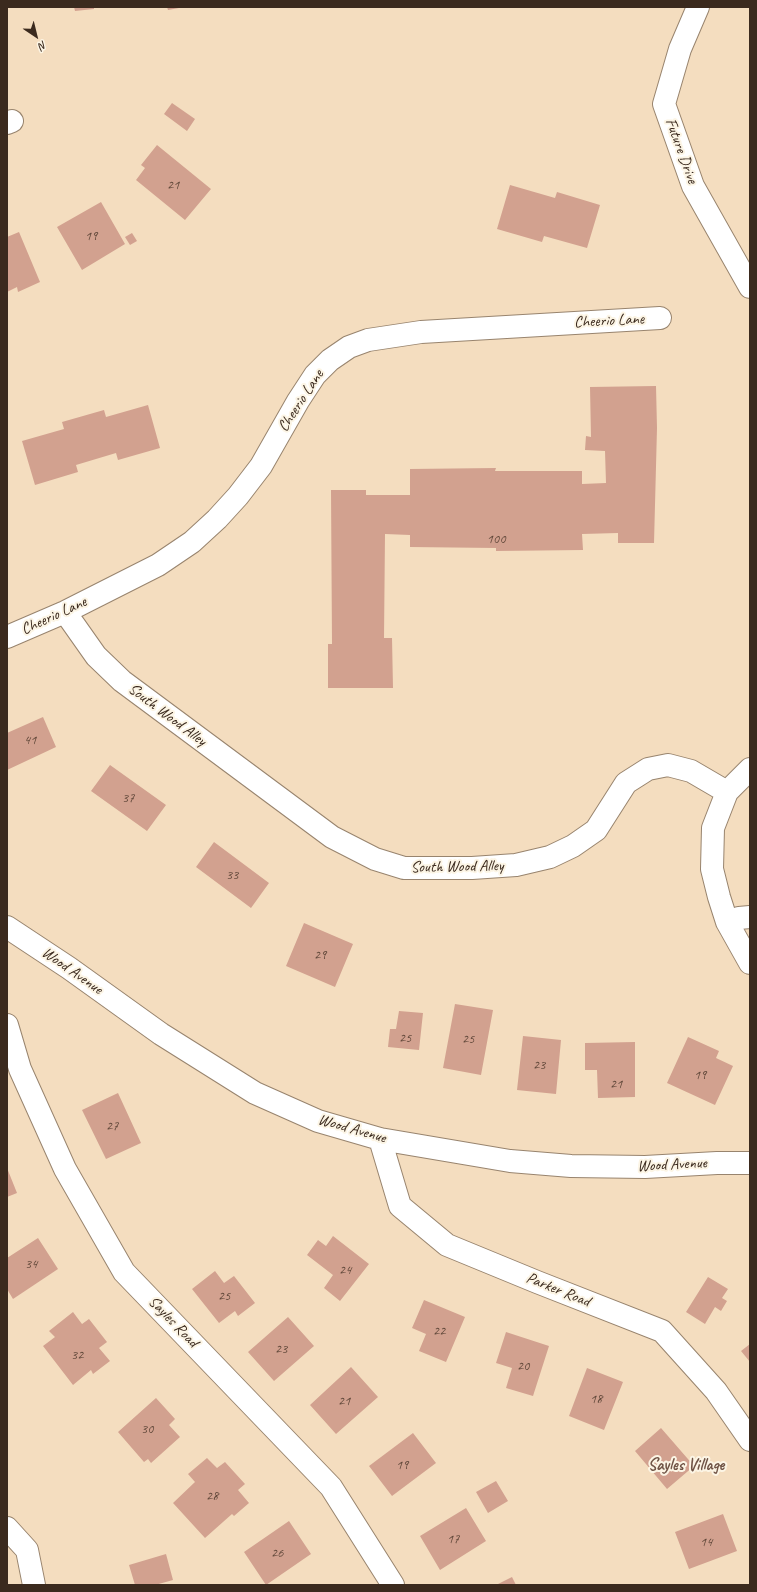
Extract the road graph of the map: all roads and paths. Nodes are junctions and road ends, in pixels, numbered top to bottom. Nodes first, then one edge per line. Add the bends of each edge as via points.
1 (698, 7) edge
2 (750, 287) edge
3 (660, 318) dead end
4 (65, 612) junction
5 (7, 637) edge
6 (750, 768) edge
7 (727, 792) junction
8 (750, 917) edge
9 (727, 922) junction
10 (7, 930) edge
11 (750, 963) edge
12 (7, 1025) edge
13 (380, 1139) junction
14 (750, 1163) edge
15 (750, 1440) edge
16 (7, 1528) edge
17 (34, 1585) edge
18 (393, 1585) edge

1 - 2 street, Future Drive via 680,49 664,104 693,186
3 - 4 street, Cheerio Lane via 421,332 368,340 349,348 330,360 315,375 260,466 197,538 158,565
4 - 5 street, Cheerio Lane
4 - 7 street, South Wood Alley via 96,656 122,681 332,837 375,859 404,868 516,865 550,857 573,846 596,830 626,783 648,769 668,765 690,771
6 - 7 street
7 - 9 street via 713,828 712,869
8 - 9 street
9 - 11 street
10 - 13 street, Wood Avenue via 69,968 161,1034 255,1093 318,1121
12 - 18 street, Sayles Road via 20,1069 65,1169 124,1272 331,1487
13 - 14 street, Wood Avenue via 510,1161 571,1166 645,1167
13 - 15 street, Parker Road via 400,1206 447,1245 662,1331 716,1391
16 - 17 street via 27,1550

